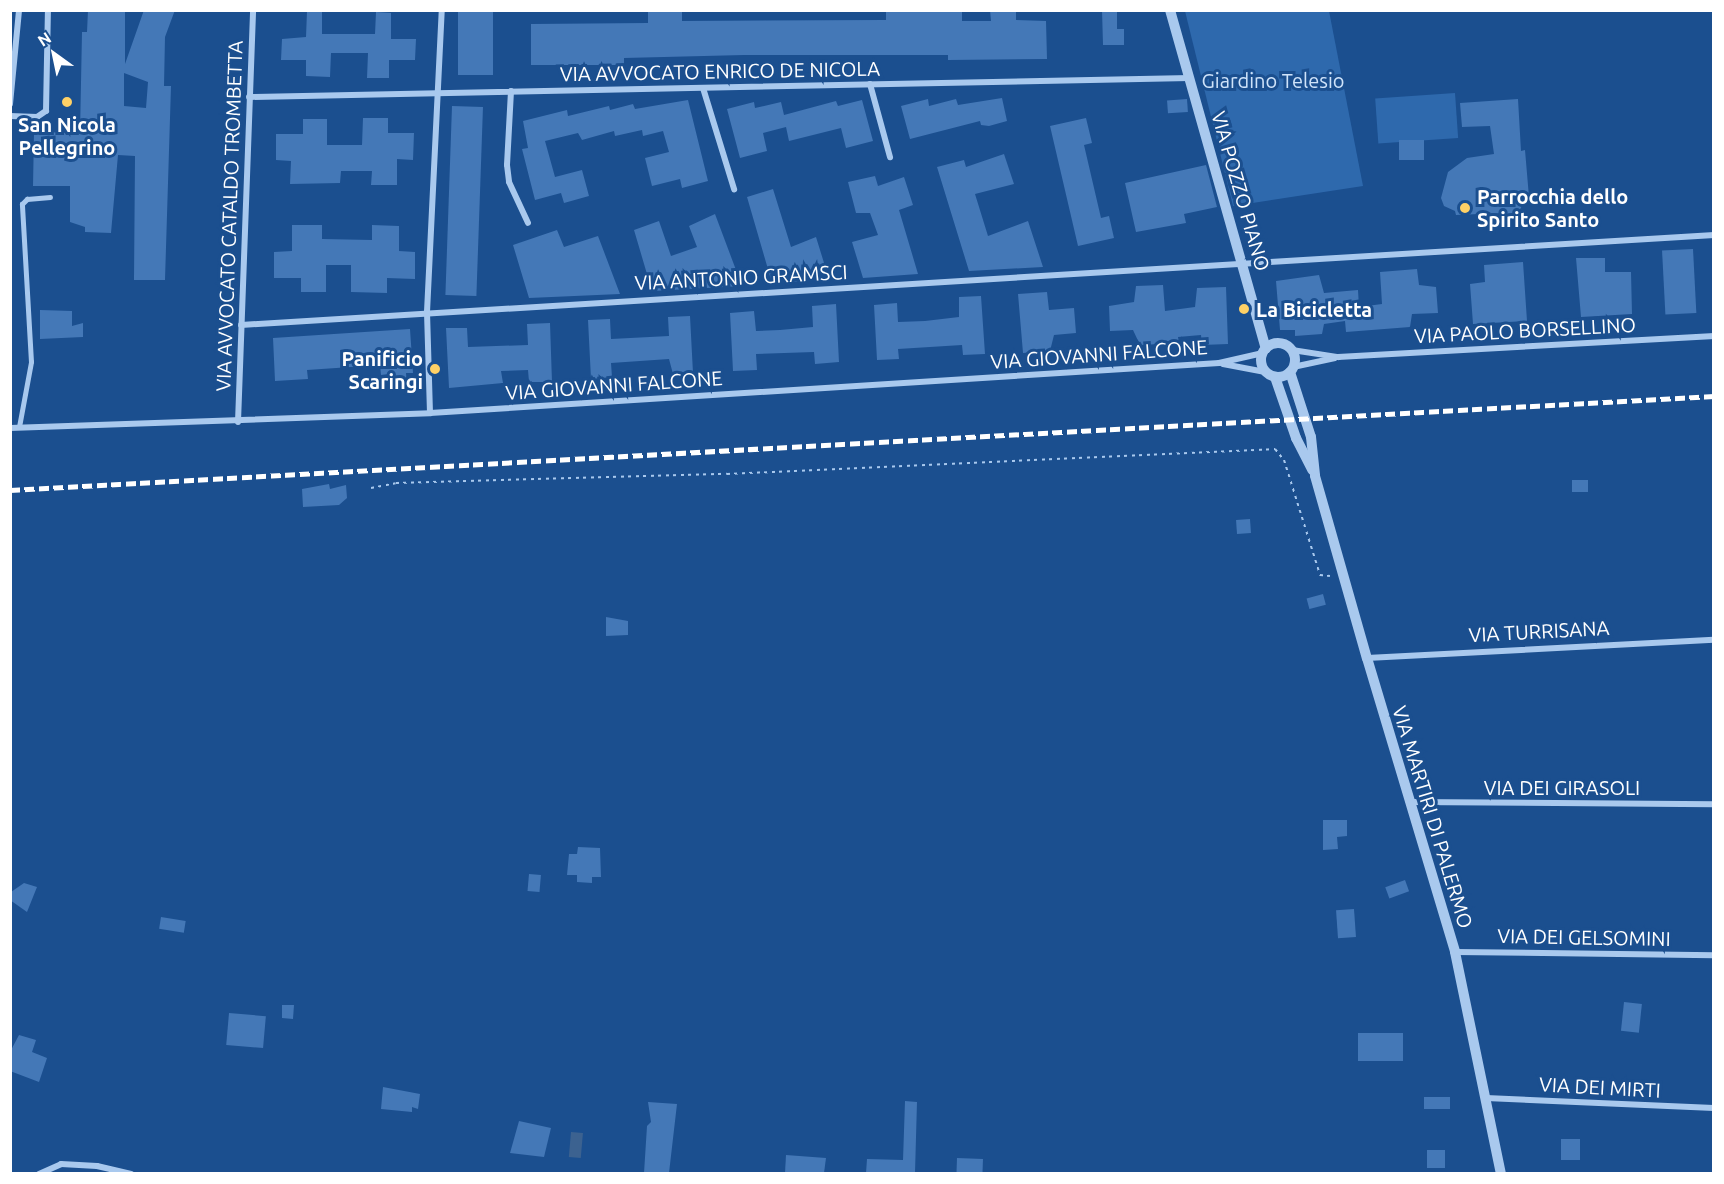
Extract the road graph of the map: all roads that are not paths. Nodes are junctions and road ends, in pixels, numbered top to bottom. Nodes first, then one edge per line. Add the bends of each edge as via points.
1 (19, 10) edge
2 (48, 10) edge
3 (253, 10) edge
4 (442, 10) edge
5 (1170, 10) edge
6 (1191, 78) junction
7 (870, 84) junction
8 (703, 88) junction
9 (511, 91) junction
10 (438, 93) junction
11 (249, 97) junction
12 (10, 104) edge
13 (10, 116) edge
14 (890, 157) dead end
15 (734, 189) dead end
16 (50, 197) dead end
17 (528, 223) dead end
18 (1713, 235) edge
19 (1242, 262) junction
20 (427, 312) junction
21 (1258, 312) junction
22 (241, 325) junction
23 (1713, 336) edge
24 (1278, 343) junction
25 (1292, 350) junction
26 (1264, 351) junction
27 (1338, 357) junction
28 (1219, 363) junction
29 (1292, 370) junction
30 (1270, 374) junction
31 (430, 414) junction
32 (238, 422) junction
33 (19, 427) junction
34 (10, 428) edge
35 (1315, 476) junction
36 (1713, 640) edge
37 (1367, 658) junction
38 (1409, 802) junction
39 (1713, 804) edge
40 (1455, 952) junction
41 (1713, 955) edge
42 (1486, 1098) junction
43 (1713, 1108) edge
44 (39, 1173) edge
45 (131, 1173) edge
46 (1501, 1173) edge

1 - 12 street
2 - 13 street via 46,111 37,117
3 - 11 street, VIA AVVOCATO CATALDO TROMBETTA
4 - 10 street
5 - 6 street, VIA POZZO PIANO
6 - 7 street, VIA AVVOCATO ENRICO DE NICOLA
6 - 19 street, VIA POZZO PIANO
7 - 8 street, VIA AVVOCATO ENRICO DE NICOLA
7 - 14 street
8 - 9 street, VIA AVVOCATO ENRICO DE NICOLA
8 - 15 street
9 - 10 street, VIA AVVOCATO ENRICO DE NICOLA
9 - 17 street via 509,182
10 - 11 street, VIA AVVOCATO ENRICO DE NICOLA
10 - 20 street
11 - 22 street, VIA AVVOCATO CATALDO TROMBETTA
16 - 33 lane via 27,199 22,204 31,362
18 - 19 street, VIA ANTONIO GRAMSCI
19 - 20 street, VIA ANTONIO GRAMSCI
19 - 21 street, VIA POZZO PIANO
20 - 22 street, VIA ANTONIO GRAMSCI
20 - 31 street
21 - 24 street, VIA POZZO PIANO
21 - 26 street, VIA POZZO PIANO
22 - 32 street, VIA AVVOCATO CATALDO TROMBETTA
23 - 27 street, VIA PAOLO BORSELLINO
24 - 25 street
24 - 26 street
25 - 27 street, VIA PAOLO BORSELLINO
25 - 29 street
26 - 28 street, VIA GIOVANNI FALCONE
26 - 30 street, VIA POZZO PIANO
27 - 29 street, VIA PAOLO BORSELLINO
28 - 30 street, VIA GIOVANNI FALCONE
28 - 31 street, VIA GIOVANNI FALCONE
29 - 30 street
29 - 35 street via 1311,437
30 - 35 street, VIA POZZO PIANO
31 - 32 street, VIA GIOVANNI FALCONE
32 - 33 street, VIA GIOVANNI FALCONE
33 - 34 street, VIA GIOVANNI FALCONE
35 - 37 street, VIA MARTIRI DI PALERMO
36 - 37 street, VIA TURRISANA
37 - 38 street, VIA MARTIRI DI PALERMO
38 - 39 street, VIA DEI GIRASOLI
38 - 40 street, VIA MARTIRI DI PALERMO
40 - 41 street, VIA DEI GELSOMINI
40 - 42 street, VIA MARTIRI DI PALERMO
42 - 43 street, VIA DEI MIRTI
42 - 46 street, VIA MARTIRI DI PALERMO
44 - 45 street via 61,1164

